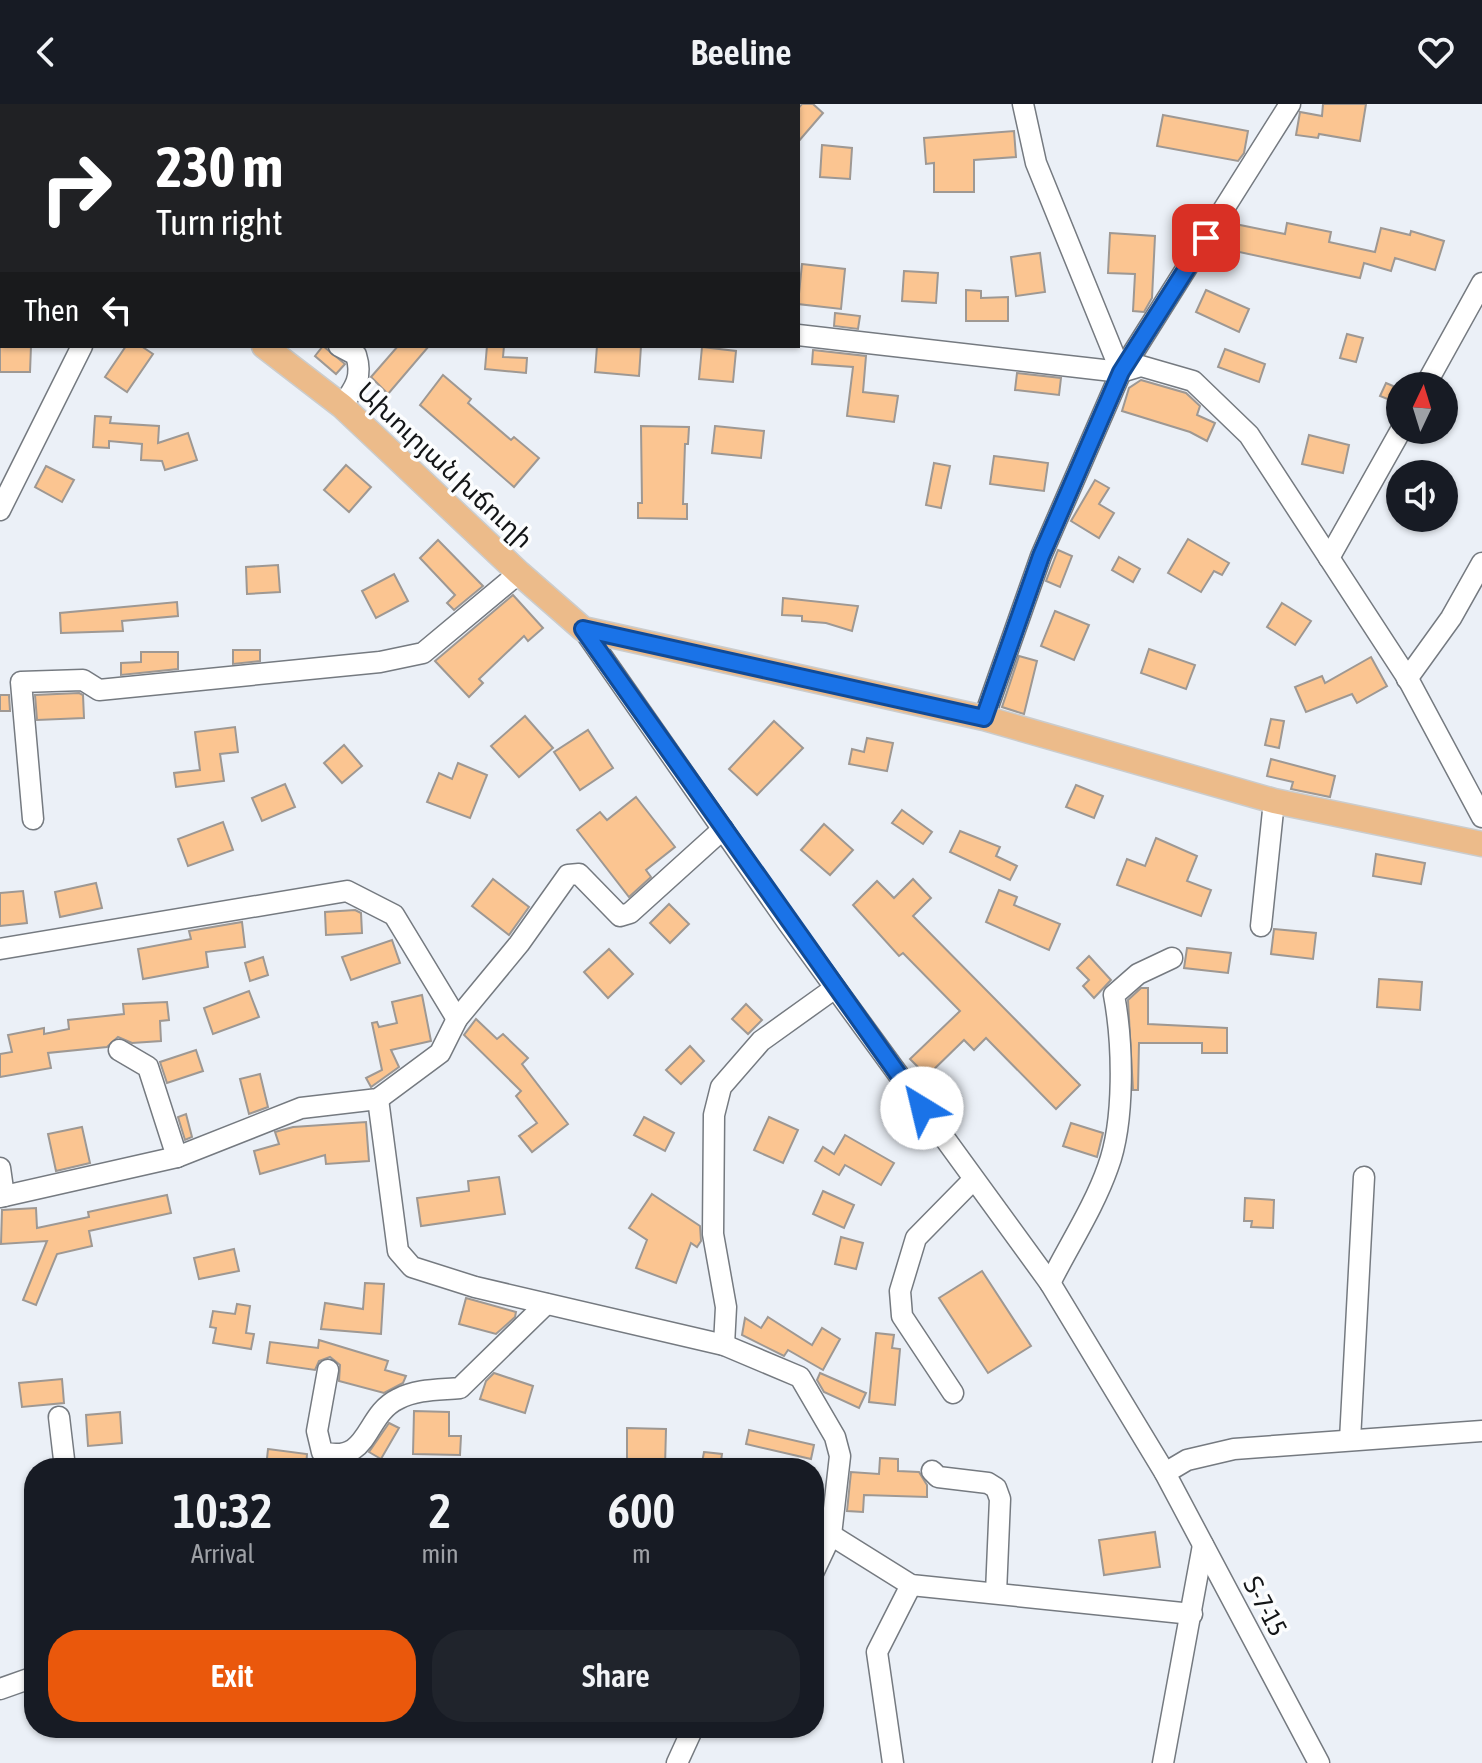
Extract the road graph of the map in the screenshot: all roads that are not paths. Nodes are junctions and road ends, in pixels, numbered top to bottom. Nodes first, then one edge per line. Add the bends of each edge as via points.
1 (1023, 104) edge
2 (1290, 104) edge
3 (1482, 283) edge
4 (800, 335) edge
5 (81, 348) edge
6 (267, 348) edge
7 (343, 348) edge
8 (1121, 372) junction
9 (1433, 372) edge
10 (342, 406) junction
11 (1393, 444) edge
12 (0, 510) edge
13 (1329, 558) junction
14 (1482, 563) edge
15 (519, 573) junction
16 (583, 629) junction
17 (1407, 679) junction
18 (984, 718) junction
19 (1274, 801) junction
20 (1482, 817) edge
21 (33, 819) dead end
22 (723, 829) junction
23 (1482, 844) edge
24 (1261, 926) dead end
25 (0, 949) edge
26 (1172, 958) dead end
27 (835, 988) junction
28 (457, 1019) junction
29 (119, 1050) dead end
30 (378, 1099) junction
31 (177, 1157) junction
32 (0, 1168) edge
33 (1364, 1177) dead end
34 (973, 1180) junction
35 (2, 1196) edge
36 (1050, 1283) junction
37 (546, 1304) junction
38 (724, 1345) junction
39 (328, 1370) dead end
40 (953, 1393) dead end
41 (59, 1417) dead end
42 (1482, 1431) edge
43 (1350, 1440) junction
44 (64, 1458) edge
45 (932, 1471) dead end
46 (1165, 1473) junction
47 (831, 1535) junction
48 (1203, 1545) junction
49 (824, 1550) edge
50 (911, 1585) junction
51 (996, 1593) junction
52 (1192, 1614) junction
53 (24, 1681) edge
54 (0, 1689) edge
55 (688, 1738) edge
56 (677, 1763) edge
57 (893, 1763) edge
58 (1163, 1763) edge
59 (1319, 1763) edge

1 - 8 street via 1036,163
2 - 8 street
3 - 9 street
4 - 8 street
5 - 12 street
6 - 10 main road, Ախուրյան խճուղի
7 - 10 street via 356,355 360,368 357,385
8 - 13 street via 1141,366 1193,381 1249,435
8 - 18 street via 1041,556
10 - 15 main road, Ախուրյան խճուղի
11 - 13 street
13 - 17 street
14 - 17 street
15 - 16 main road, Ախուրյան խճուղի
15 - 21 street via 423,653 380,662 99,690 83,680 21,682
16 - 18 main road
16 - 22 street, Տ-7-15
17 - 20 street
18 - 19 main road
19 - 23 main road
19 - 24 street
22 - 27 street, Տ-7-15
22 - 28 street via 630,913 620,916 579,874 568,875
25 - 28 street via 347,891 394,915
26 - 36 street via 1138,974 1114,995 1120,1023 1117,1136 1108,1169
27 - 34 street, Տ-7-15
27 - 38 street via 761,1041 721,1087 714,1115 713,1234 726,1307
28 - 30 street via 440,1053
29 - 31 street via 148,1067
30 - 31 street via 301,1108
30 - 37 street via 398,1251 412,1267
31 - 35 street
32 - 35 street
33 - 43 street
34 - 36 street, Տ-7-15
34 - 40 street via 916,1238 900,1291 902,1316
36 - 46 street, Տ-7-15
37 - 38 street
37 - 39 street via 460,1388 420,1391 394,1400 354,1451 337,1456 322,1452 317,1431
38 - 47 street via 800,1377 835,1437 840,1456
41 - 44 street
42 - 43 street
43 - 46 street via 1234,1449 1187,1460
45 - 51 street via 938,1477 996,1488
46 - 48 street, Տ-7-15 / Տ-7-15
47 - 49 street
47 - 50 street
48 - 52 street
48 - 59 street, Տ-7-15 / Տ-7-15
50 - 51 street
50 - 57 street via 877,1652
51 - 52 street
52 - 58 street
53 - 54 street
55 - 56 street

